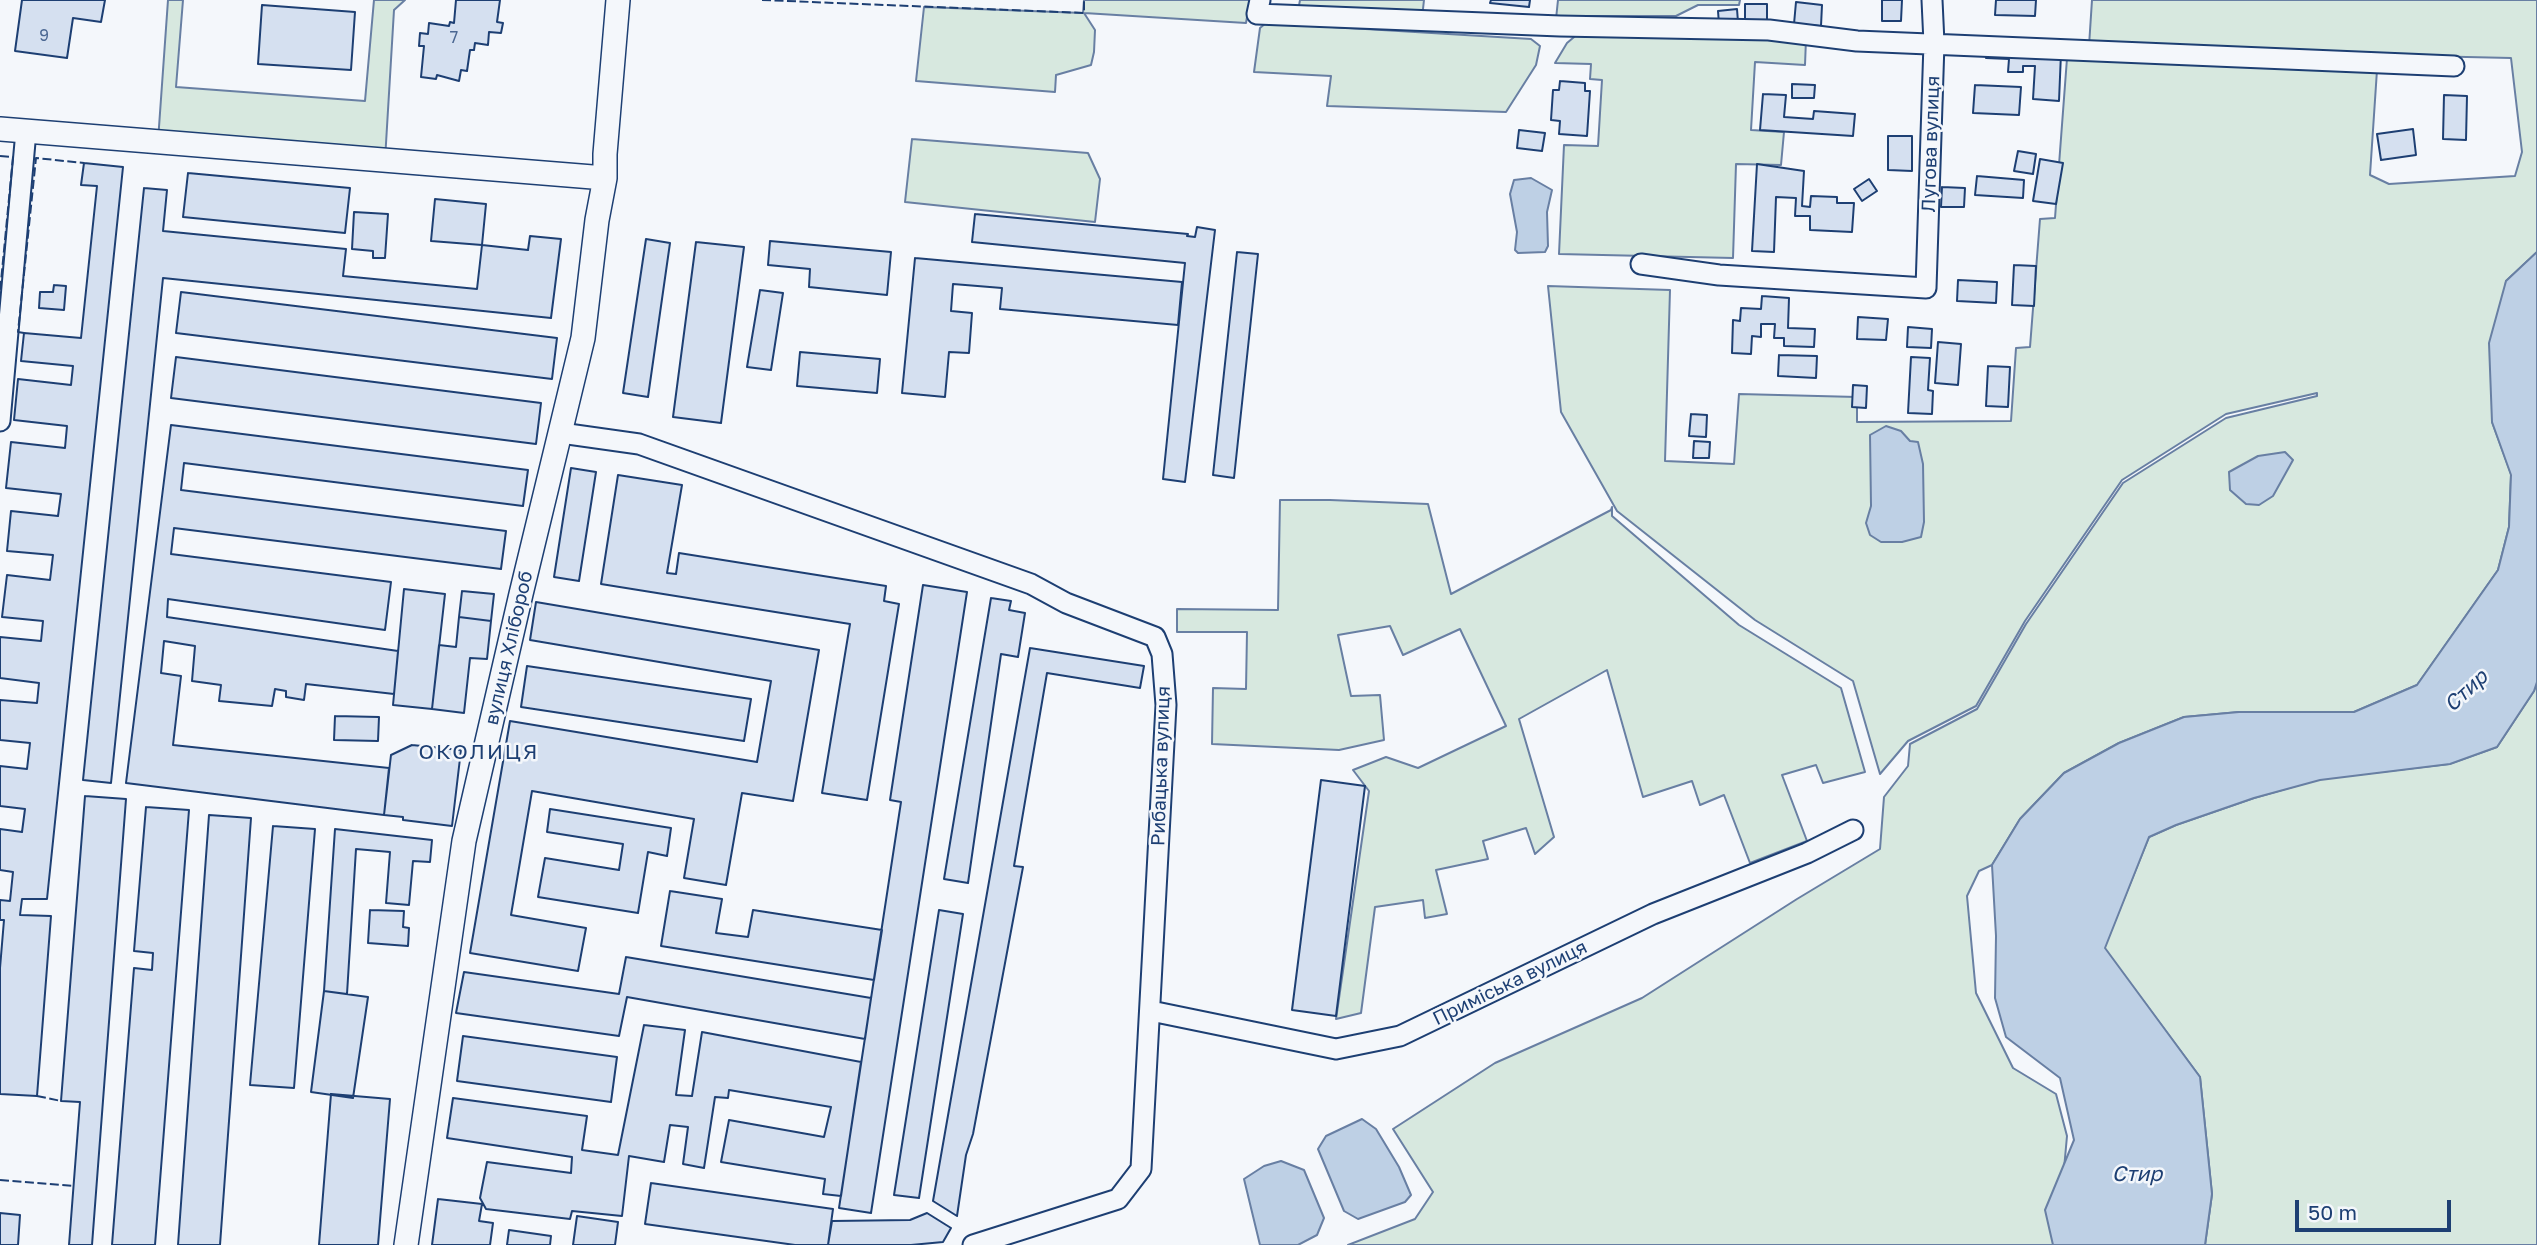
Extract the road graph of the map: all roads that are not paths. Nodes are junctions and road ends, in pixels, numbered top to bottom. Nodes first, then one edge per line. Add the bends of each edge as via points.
1 (618, 0) edge
2 (1260, 0) edge
3 (1932, 0) edge
4 (1934, 43) junction
5 (2454, 66) dead end
6 (0, 129) edge
7 (26, 131) junction
8 (605, 178) junction
9 (1641, 264) dead end
10 (0, 421) edge
11 (561, 433) junction
12 (1853, 830) dead end
13 (1151, 1011) junction
14 (406, 1245) edge
15 (973, 1245) edge

1 - 8 street, вулиця Хлібороб
2 - 4 street via 1257,14 1769,30 1857,41
3 - 4 street, Лугова вулиця
4 - 5 street
4 - 9 street, Лугова вулиця via 1926,288 1719,275
6 - 7 street
7 - 8 street
7 - 10 street
8 - 11 street, вулиця Хлібороб via 583,338
11 - 13 street, Рибацька вулиця via 639,444 1031,584 1066,603 1155,637 1162,654 1166,705
11 - 14 street, вулиця Хлібороб via 464,841
12 - 13 street, Приміська вулиця via 1653,914 1400,1036 1336,1049
13 - 15 street, Рибацька вулиця via 1141,1169 1118,1199

